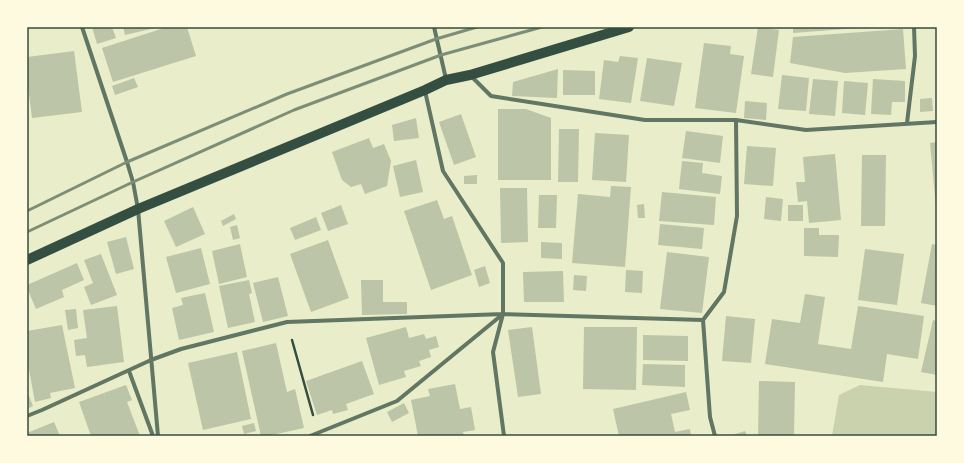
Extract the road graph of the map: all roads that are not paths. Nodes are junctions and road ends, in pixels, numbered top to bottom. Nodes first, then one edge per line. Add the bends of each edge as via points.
1 (82, 27) edge
2 (434, 27) edge
3 (629, 27) edge
4 (914, 27) edge
5 (470, 74) junction
6 (446, 80) junction
7 (425, 90) junction
8 (736, 120) junction
9 (937, 122) edge
10 (907, 124) junction
11 (138, 209) junction
12 (27, 260) edge
13 (503, 314) junction
14 (703, 320) junction
15 (151, 360) junction
16 (129, 371) junction
17 (27, 416) edge
18 (153, 436) edge
19 (158, 436) edge
20 (310, 436) edge
21 (504, 436) edge
22 (715, 436) edge

1 - 11 street via 129,169
2 - 6 street
3 - 5 main road
4 - 10 street via 915,56
5 - 6 main road
5 - 8 street via 491,96 645,120
6 - 7 main road
7 - 11 main road
7 - 13 street via 443,172 503,263
8 - 10 street via 806,130
8 - 14 street via 737,216 724,292
9 - 10 street
11 - 12 main road
11 - 15 street
13 - 14 street
13 - 15 street via 287,322 182,349
13 - 20 street via 397,401
13 - 21 street via 494,352
14 - 22 street via 710,418
15 - 16 street
15 - 19 street
16 - 17 street
16 - 18 street

